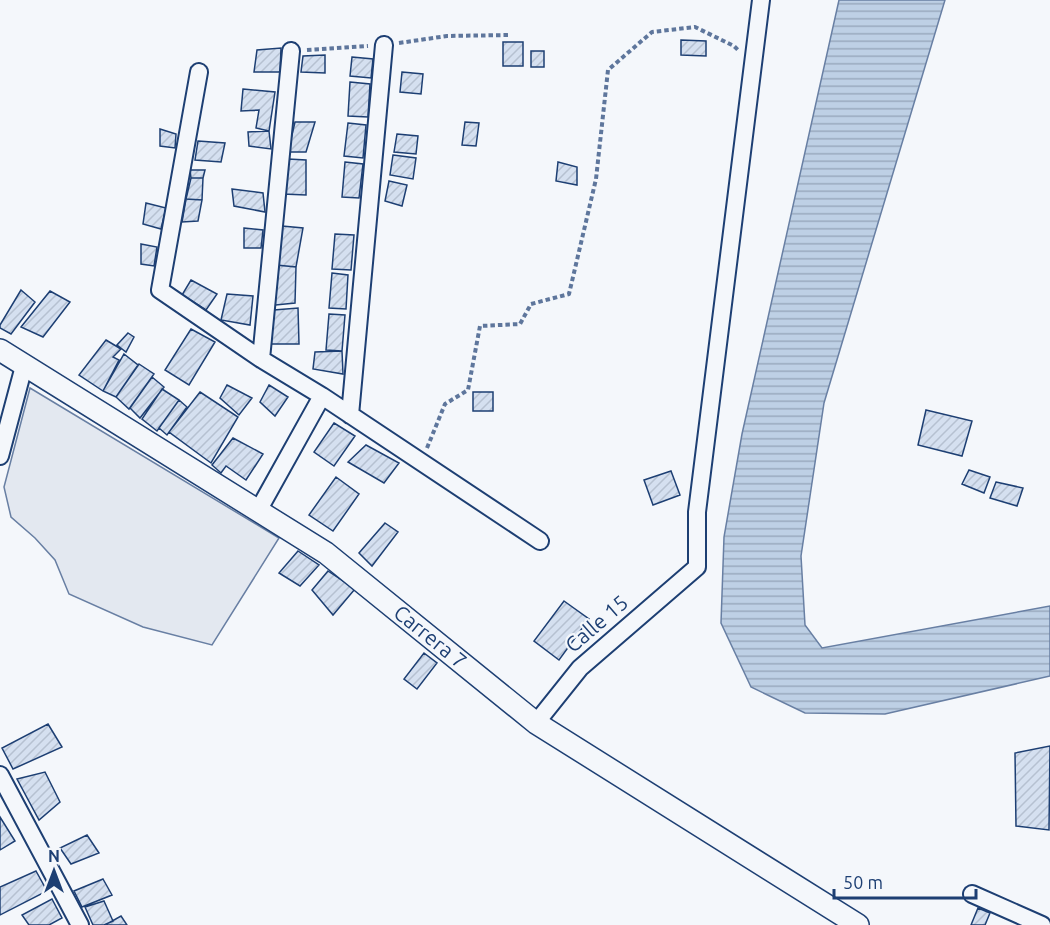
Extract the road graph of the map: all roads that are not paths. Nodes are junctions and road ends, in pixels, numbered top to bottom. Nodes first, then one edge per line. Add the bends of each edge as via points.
1 (761, 0) edge
2 (384, 45) road end
3 (291, 51) road end
4 (198, 72) dead end
5 (0, 350) edge
6 (261, 359) junction
7 (24, 366) junction
8 (322, 396) junction
9 (350, 415) junction
10 (0, 456) edge
11 (258, 511) junction
12 (540, 541) dead end
13 (536, 723) junction
14 (0, 775) edge
15 (972, 894) dead end
16 (80, 925) edge
17 (858, 925) edge
18 (1042, 925) edge

1 - 13 street, Calle 15 via 698,512 697,567 580,668
2 - 9 street
3 - 6 street
4 - 6 street via 160,290
5 - 7 street, Carrera 7
6 - 8 street
7 - 10 street
7 - 11 street, Carrera 7
8 - 9 street
8 - 11 street
9 - 12 street
11 - 13 street, Carrera 7 via 326,553
13 - 17 street, Carrera 7
14 - 16 street
15 - 18 street

